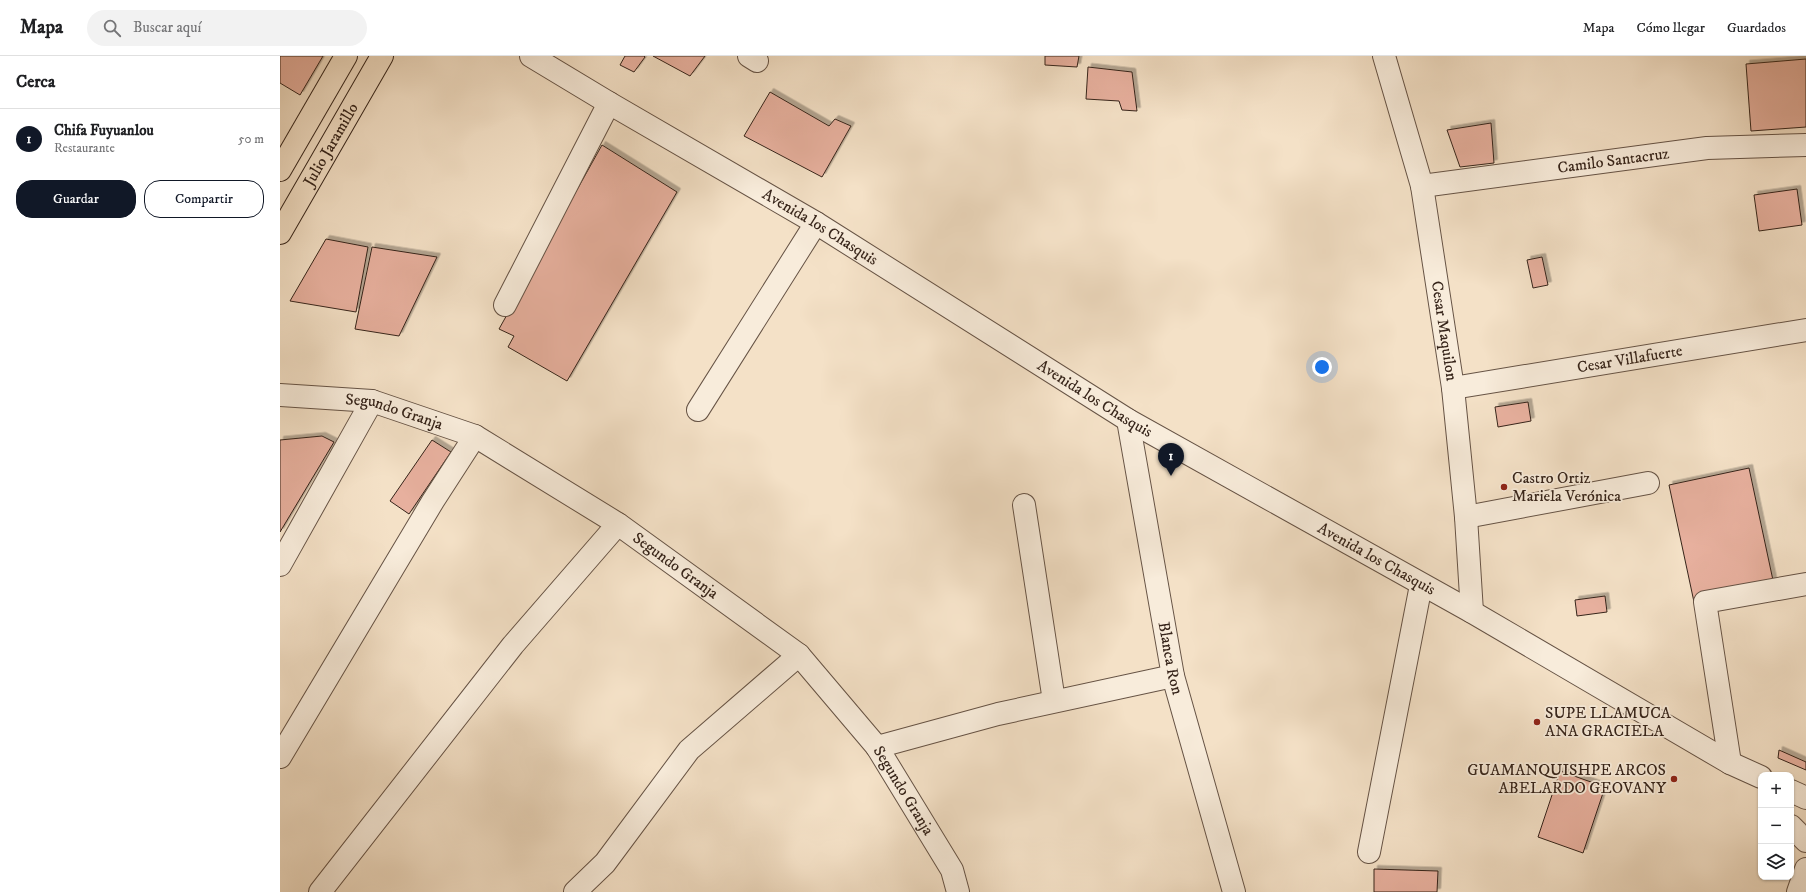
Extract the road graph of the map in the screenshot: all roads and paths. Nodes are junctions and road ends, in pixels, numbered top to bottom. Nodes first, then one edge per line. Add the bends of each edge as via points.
1 (346, 56) edge
2 (382, 56) edge
3 (531, 56) edge
4 (1384, 56) edge
5 (609, 104) junction
6 (1806, 145) edge
7 (280, 170) edge
8 (1422, 186) junction
9 (816, 223) junction
10 (280, 233) edge
11 (505, 305) dead end
12 (1806, 330) edge
13 (1453, 388) junction
14 (280, 395) edge
15 (372, 401) junction
16 (698, 410) dead end
17 (1128, 420) junction
18 (476, 436) junction
19 (1648, 483) dead end
20 (1024, 506) dead end
21 (1466, 516) junction
22 (618, 524) junction
23 (280, 565) edge
24 (1806, 584) edge
25 (1421, 585) junction
26 (1472, 612) junction
27 (799, 655) junction
28 (1173, 676) junction
29 (1054, 701) junction
30 (877, 747) junction
31 (280, 757) edge
32 (1730, 763) junction
33 (1758, 776) edge
34 (1758, 792) edge
35 (1794, 792) edge
36 (1806, 798) edge
37 (1794, 829) edge
38 (1806, 841) edge
39 (1369, 852) dead end
40 (1806, 869) edge
41 (320, 892) edge
42 (575, 892) edge
43 (958, 892) edge
44 (1234, 892) edge
45 (1798, 892) edge

1 - 7 main road, Julio Jaramillo
2 - 10 main road, Julio Jaramillo
3 - 5 street, Avenida los Chasquis
4 - 8 street, Cesar Maquilon
5 - 9 street, Avenida los Chasquis
5 - 11 street
6 - 8 street, Camilo Santacruz via 1707,148
8 - 13 street, Cesar Maquilon
9 - 16 street
9 - 17 street, Avenida los Chasquis
12 - 13 street, Cesar Villafuerte
13 - 21 street, Cesar Maquilon
14 - 15 street, Segundo Granja
15 - 18 street, Segundo Granja
15 - 23 street
17 - 25 street, Avenida los Chasquis
17 - 28 street, Blanca Ron
18 - 22 street, Segundo Granja
18 - 31 street via 429,508
19 - 21 street
20 - 29 street
21 - 26 street, Cesar Maquilon
22 - 27 street, Segundo Granja
22 - 41 street via 513,645
24 - 32 street via 1705,602
25 - 26 street, Avenida los Chasquis
25 - 39 street
26 - 32 street, Avenida los Chasquis
27 - 30 street, Segundo Granja
27 - 42 street via 689,750 605,863
28 - 29 street
28 - 44 street, Blanca Ron
29 - 30 street
30 - 43 street, Segundo Granja via 952,870
32 - 33 street, Avenida los Chasquis
32 - 34 street, Avenida los Chasquis
35 - 36 street
37 - 38 street
40 - 45 street

